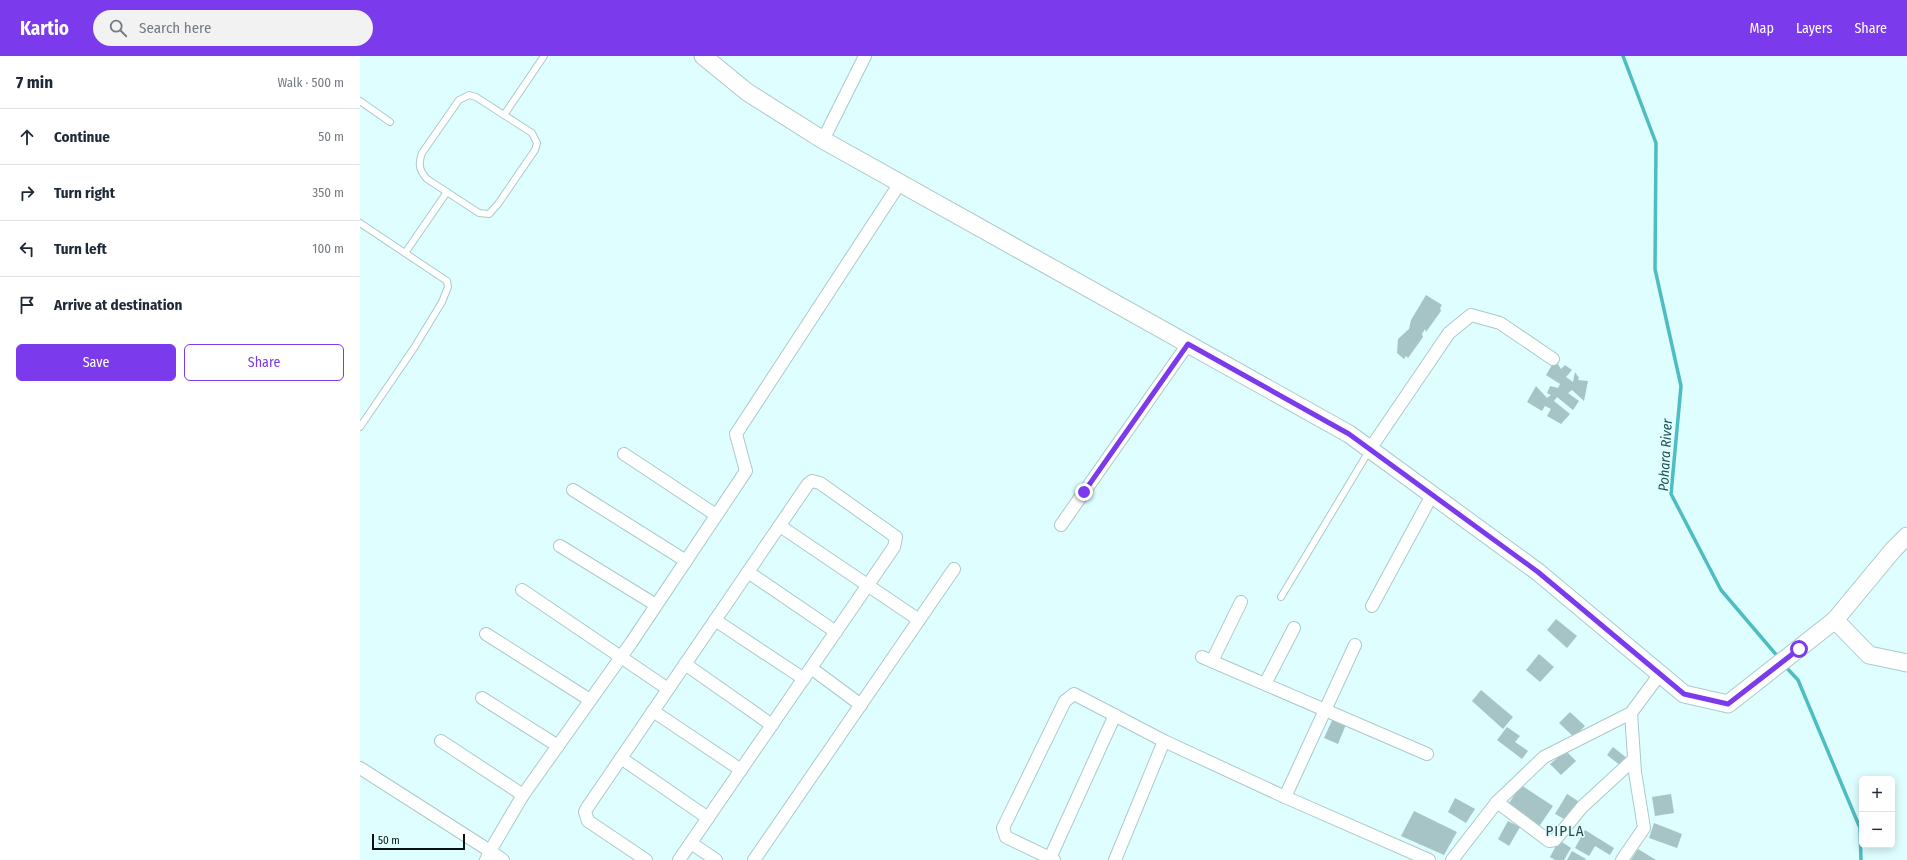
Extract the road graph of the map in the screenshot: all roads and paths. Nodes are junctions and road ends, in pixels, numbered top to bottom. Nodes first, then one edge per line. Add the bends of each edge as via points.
1 (544, 56) edge
2 (703, 56) edge
3 (865, 56) edge
4 (360, 101) edge
5 (504, 115) junction
6 (390, 122) dead end
7 (823, 140) junction
8 (900, 183) junction
9 (447, 192) junction
10 (360, 223) edge
11 (405, 253) junction
12 (1188, 344) junction
13 (1553, 359) dead end
14 (360, 427) edge
15 (1370, 449) junction
16 (624, 454) dead end
17 (573, 490) dead end
18 (1432, 495) junction
19 (716, 515) junction
20 (1060, 525) dead end
21 (780, 526) junction
22 (1907, 536) edge
23 (560, 546) dead end
24 (686, 561) junction
25 (954, 568) dead end
26 (748, 572) junction
27 (868, 585) junction
28 (522, 590) dead end
29 (1281, 597) dead end
30 (1242, 602) dead end
31 (656, 605) junction
32 (1372, 606) dead end
33 (715, 620) junction
34 (919, 620) junction
35 (1835, 620) junction
36 (1294, 628) dead end
37 (836, 632) junction
38 (486, 634) dead end
39 (1355, 645) dead end
40 (621, 656) junction
41 (1907, 663) edge
42 (685, 664) junction
43 (811, 668) junction
44 (1660, 674) junction
45 (804, 679) junction
46 (1264, 684) junction
47 (668, 689) junction
48 (482, 698) dead end
49 (590, 700) junction
50 (861, 705) junction
51 (1326, 710) junction
52 (653, 711) junction
53 (1631, 713) junction
54 (1115, 715) junction
55 (772, 725) junction
56 (441, 741) dead end
57 (1164, 741) junction
58 (558, 746) junction
59 (1427, 754) dead end
60 (621, 758) junction
61 (1634, 759) junction
62 (360, 768) edge
63 (741, 770) junction
64 (523, 795) junction
65 (1285, 797) junction
66 (1497, 802) junction
67 (708, 818) junction
68 (691, 843) junction
69 (488, 856) edge
70 (1052, 859) edge
71 (503, 860) edge
72 (646, 860) edge
73 (679, 860) edge
74 (716, 860) edge
75 (754, 860) edge
76 (1115, 860) edge
77 (1430, 860) edge
78 (1452, 860) edge
79 (1622, 860) edge

1 - 5 lane
2 - 7 street via 747,92
3 - 7 street
4 - 6 lane
5 - 9 lane via 473,96 469,95 459,100 422,153 419,162 420,172
5 - 9 lane via 532,133 537,143 535,150 498,204 489,214 479,213
7 - 8 street
8 - 12 street
8 - 19 street via 736,434 746,471
9 - 11 lane
10 - 11 lane
11 - 14 lane via 446,281 448,288 418,341
12 - 15 street via 1349,434
12 - 20 street
13 - 15 street via 1500,323 1470,314 1449,333
15 - 18 street
15 - 29 lane
16 - 19 street
17 - 24 street
18 - 32 street
18 - 44 street via 1538,572
19 - 24 street
21 - 26 street
21 - 27 street
21 - 27 street via 808,484 820,483 896,537 894,547
22 - 35 street
23 - 31 street
24 - 31 street
25 - 34 street
26 - 33 street
26 - 37 street
27 - 34 street
27 - 37 street
28 - 40 street
30 - 46 street via 1207,659
31 - 40 street
33 - 42 street
33 - 45 street
34 - 50 street
35 - 41 street via 1869,655
35 - 44 street via 1728,704 1684,694
36 - 46 street
37 - 43 street
38 - 49 street
39 - 51 street
40 - 47 street
40 - 49 street
42 - 47 street
42 - 55 street
43 - 45 street
43 - 50 street
44 - 53 street
45 - 55 street
46 - 51 street
47 - 52 street
48 - 58 street
49 - 58 street
50 - 75 street
51 - 59 street
51 - 65 street
52 - 60 street
52 - 63 street
53 - 61 street
53 - 66 street via 1544,758
54 - 57 street
54 - 70 street
54 - 70 street via 1074,694 1064,701 1003,828 1006,837
55 - 63 street
56 - 64 street
57 - 65 street
57 - 76 street
58 - 64 street
60 - 67 street
60 - 72 street via 587,808 586,817 588,821
61 - 66 street via 1582,807 1554,840 1549,841
61 - 79 street via 1644,828
62 - 69 street
63 - 67 street
64 - 69 street
65 - 77 street
66 - 78 street
67 - 68 street
68 - 73 street
68 - 74 street
69 - 71 street

